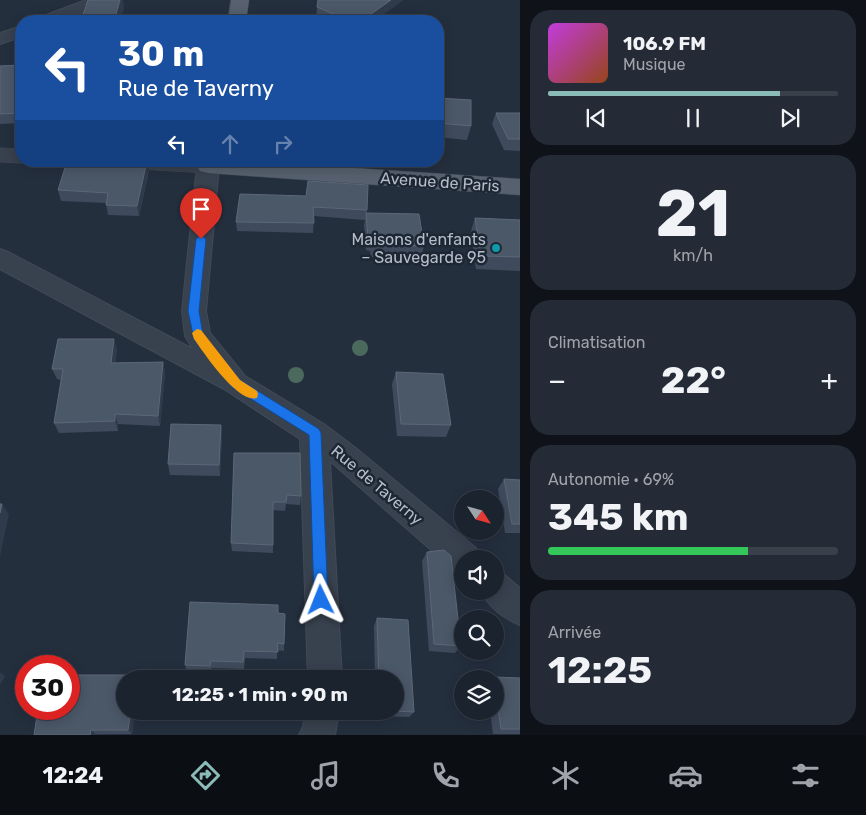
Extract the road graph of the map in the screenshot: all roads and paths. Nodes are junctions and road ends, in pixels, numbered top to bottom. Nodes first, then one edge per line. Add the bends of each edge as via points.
1 (102, 0) edge
2 (240, 0) edge
3 (63, 15) edge
4 (238, 15) edge
5 (15, 33) edge
6 (0, 39) edge
7 (0, 155) edge
8 (15, 156) edge
9 (209, 167) edge
10 (250, 167) edge
11 (520, 187) edge
12 (0, 258) edge
13 (236, 384) junction
14 (314, 433) junction
15 (454, 550) edge
16 (504, 595) edge
17 (520, 610) edge
18 (325, 670) edge
19 (321, 720) edge
20 (316, 735) edge

1 - 3 street
2 - 4 main road
5 - 6 street
7 - 8 street
9 - 13 street, Rue de Taverny via 194,311 198,336
10 - 11 main road, Avenue de Paris
12 - 13 street, Rue de Taverny
13 - 14 street, Rue de Taverny
14 - 15 street, Rue de Taverny
14 - 18 street
16 - 17 street
19 - 20 street

